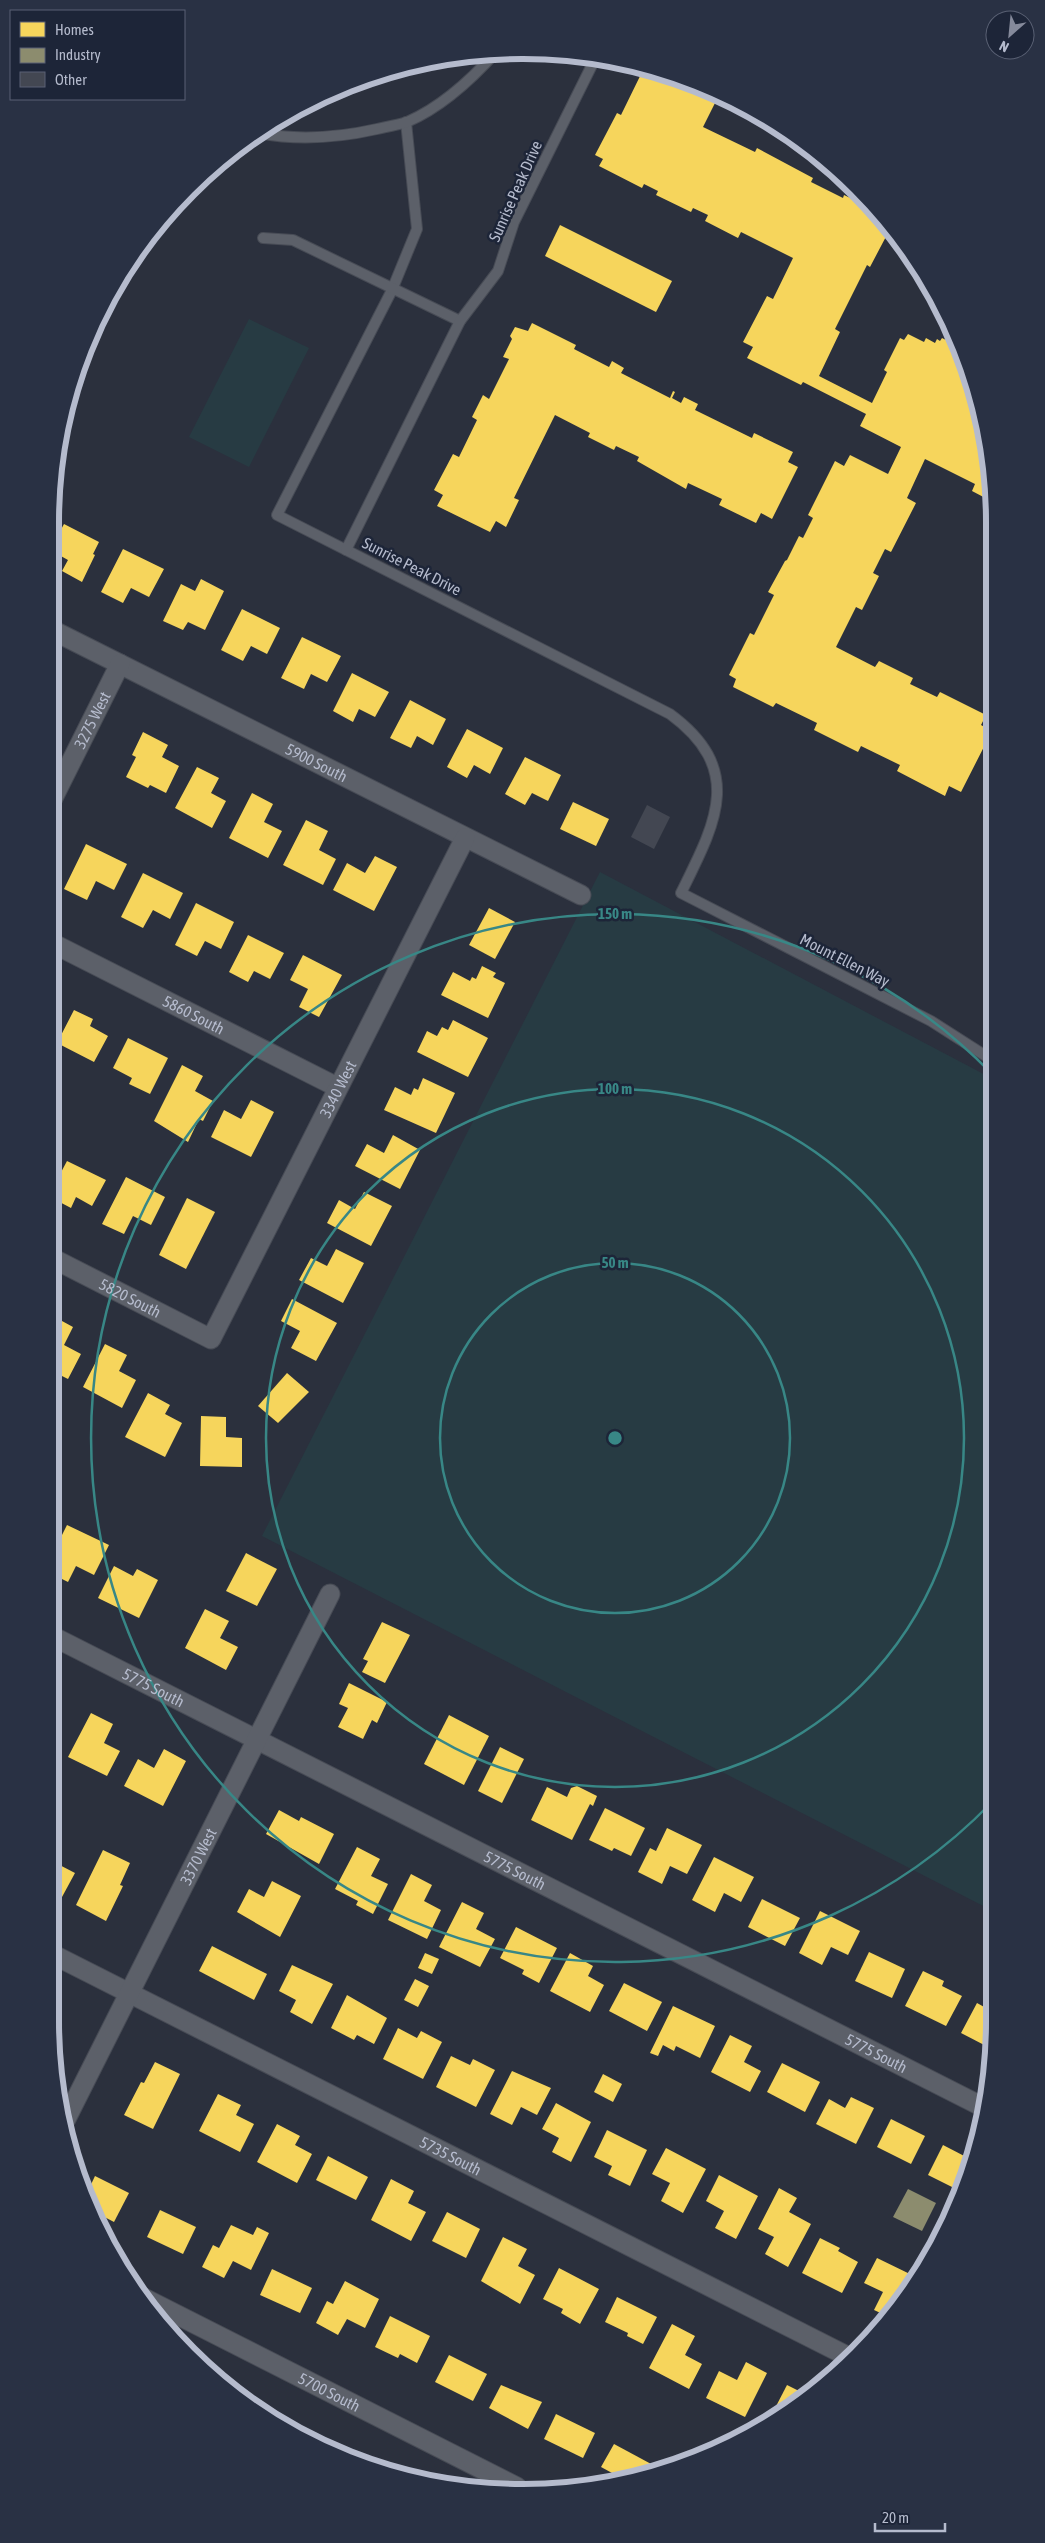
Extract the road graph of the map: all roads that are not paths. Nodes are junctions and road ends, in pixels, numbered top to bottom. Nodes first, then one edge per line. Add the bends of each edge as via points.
1 (488, 60) edge
2 (592, 65) edge
3 (406, 122) junction
4 (268, 135) edge
5 (263, 238) dead end
6 (392, 290) junction
7 (460, 321) junction
8 (346, 550) junction
9 (59, 634) edge
10 (120, 664) junction
11 (59, 786) edge
12 (465, 838) junction
13 (681, 893) joint
14 (582, 895) dead end
15 (59, 947) edge
16 (986, 1056) edge
17 (337, 1087) junction
18 (59, 1261) edge
19 (211, 1339) joint
20 (330, 1594) dead end
21 (59, 1640) edge
22 (257, 1740) junction
23 (59, 1958) edge
24 (130, 1993) junction
25 (978, 2105) edge
26 (69, 2114) edge
27 (156, 2304) edge
28 (844, 2354) edge
29 (510, 2484) edge

1 - 3 lane via 450,96
2 - 7 lane, Sunrise Peak Drive via 514,222 498,271
3 - 4 lane via 329,138
3 - 6 lane via 417,229
5 - 6 lane via 293,240
6 - 7 lane
6 - 8 lane via 277,515
7 - 8 lane, Sunrise Peak Drive
8 - 13 lane, Sunrise Peak Drive via 670,714 693,732 709,756 718,796 713,825
9 - 10 street, 5900 South
10 - 11 street, 3275 West
10 - 12 street, 5900 South
12 - 14 street, 5900 South
12 - 17 street, 3340 West
13 - 16 lane, Mount Ellen Way via 931,1020
15 - 17 street, 5860 South
17 - 19 street, 3340 West
18 - 19 street, 5820 South
20 - 22 street, 3370 West
21 - 22 street, 5775 South
22 - 24 street, 3370 West
22 - 25 street, 5775 South
23 - 24 street, 5735 South
24 - 26 street, 3370 West
24 - 28 street, 5735 South
27 - 29 street, 5700 South

